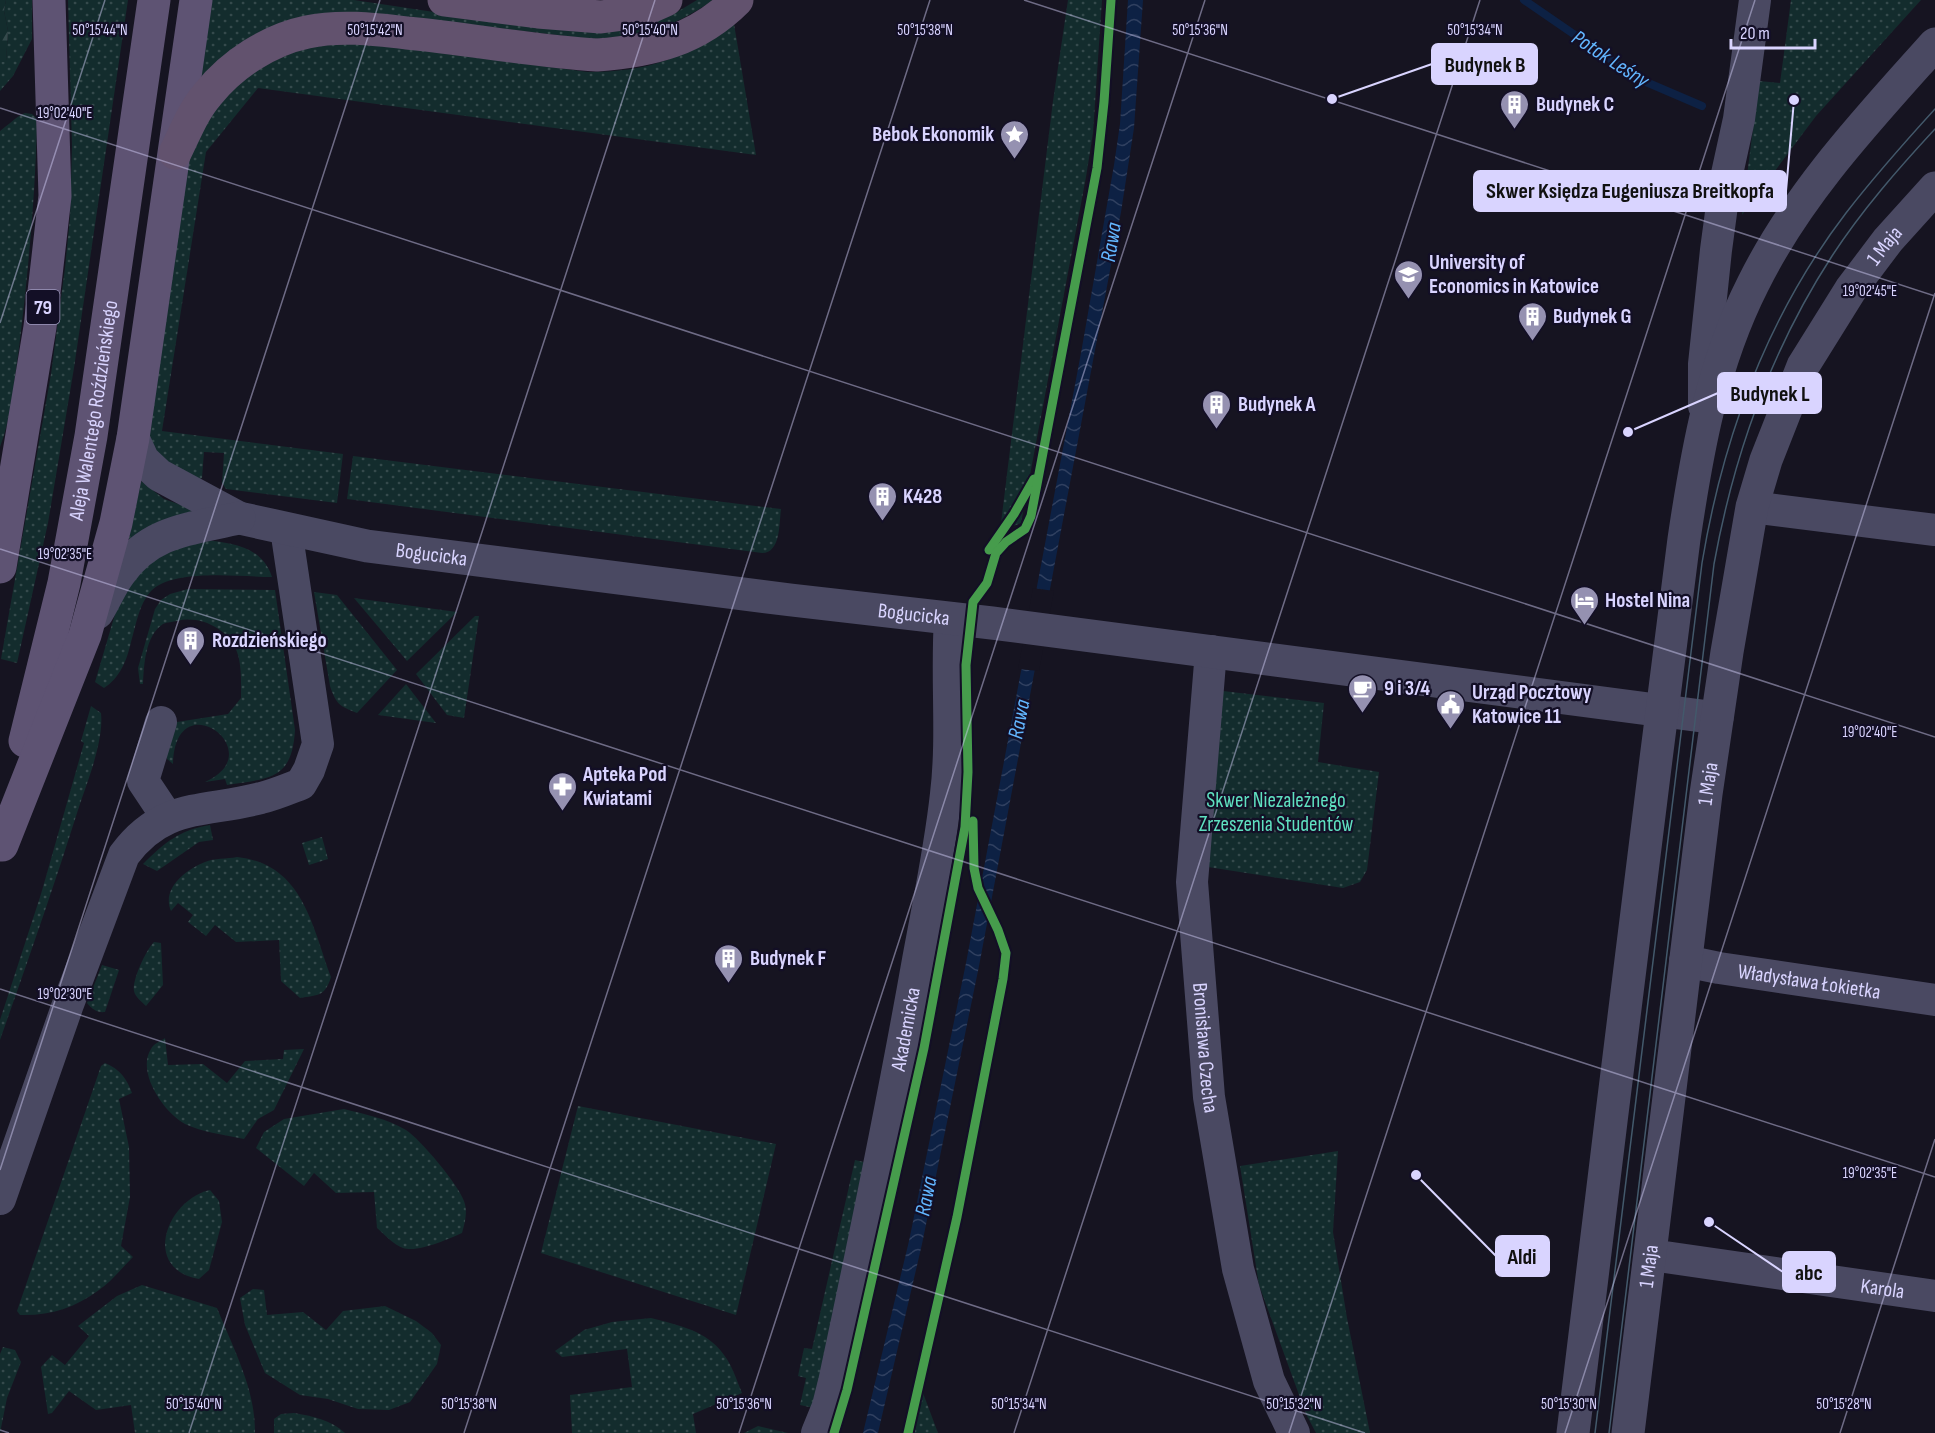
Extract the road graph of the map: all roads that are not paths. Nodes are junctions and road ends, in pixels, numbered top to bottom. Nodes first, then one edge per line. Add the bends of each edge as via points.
1 (49, 0) edge
2 (154, 0) edge
3 (196, 0) edge
4 (444, 0) edge
5 (666, 0) edge
6 (737, 0) edge
7 (1755, 0) edge
8 (1935, 44) edge
9 (175, 153) junction
10 (1935, 188) edge
11 (1704, 420) junction
12 (133, 438) junction
13 (1752, 507) junction
14 (239, 518) junction
15 (286, 529) junction
16 (1935, 530) edge
17 (0, 567) edge
18 (950, 618) junction
19 (85, 635) junction
20 (1211, 651) junction
21 (1662, 711) junction
22 (1717, 718) junction
23 (161, 722) dead end
24 (167, 817) junction
25 (1, 848) edge
26 (1685, 961) junction
27 (1935, 1000) edge
28 (0, 1199) edge
29 (1651, 1255) junction
30 (1935, 1296) edge
31 (817, 1433) edge
32 (1294, 1433) edge
33 (1573, 1433) edge
34 (1628, 1433) edge

1 - 17 main road, 79 via 55,196 40,327
2 - 25 main road, Aleja Walentego Roździeńskiego via 91,436 64,583
3 - 9 main road
4 - 5 highway via 601,17 639,12
6 - 9 highway via 684,37 647,50 606,55 358,28 304,32 268,46 222,78 192,116
7 - 11 street via 1711,293 1704,364
8 - 11 street via 1827,168 1779,235 1730,336
9 - 12 main road
10 - 13 street, 1 Maja via 1851,289 1803,366
11 - 21 street
12 - 14 street, Bogucicka via 143,460 159,476
12 - 19 main road via 116,523
13 - 16 street
13 - 22 street, 1 Maja
14 - 15 street, Bogucicka
14 - 19 street, Bogucicka via 160,537 144,547 118,575
15 - 18 street, Bogucicka via 367,546
15 - 24 street via 318,744 309,770 301,784 261,798
18 - 20 street, Bogucicka
18 - 31 street, Akademicka via 948,761 942,822 879,1172 834,1382
19 - 25 main road
20 - 21 street, Bogucicka
20 - 32 street, Bronisława Czecha via 1192,882 1209,1097 1238,1269 1269,1381
21 - 22 street, Bogucicka
21 - 33 street
22 - 26 street, 1 Maja
23 - 24 street via 143,781
24 - 28 street via 133,843 120,862
26 - 27 street, Władysława Łokietka
26 - 29 street, 1 Maja
29 - 30 street, Karola
29 - 34 street, 1 Maja

